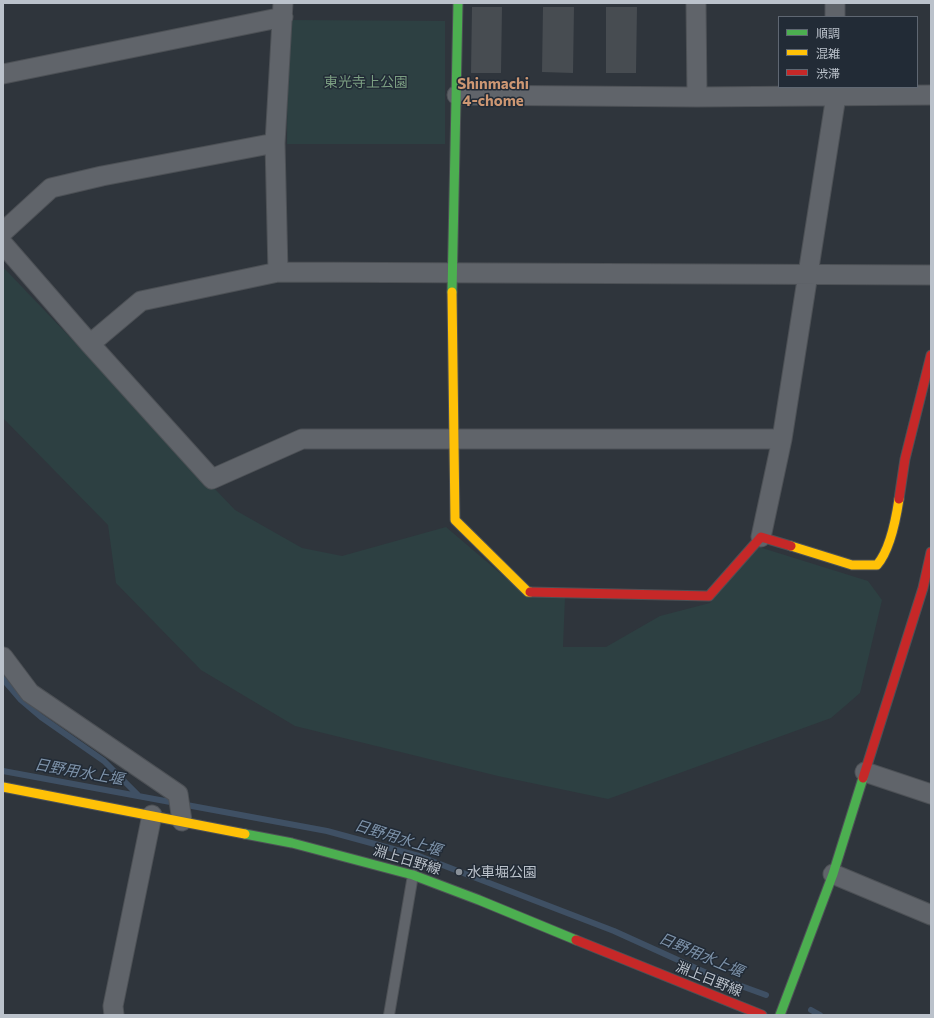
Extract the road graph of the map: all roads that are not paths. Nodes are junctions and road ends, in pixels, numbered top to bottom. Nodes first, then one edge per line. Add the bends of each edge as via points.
1 (458, 3) edge
2 (696, 3) edge
3 (835, 3) edge
4 (283, 10) edge
5 (835, 16) edge
6 (3, 74) edge
7 (836, 91) edge
8 (457, 95) junction
9 (931, 95) edge
10 (697, 97) junction
11 (275, 143) junction
12 (3, 232) edge
13 (3, 244) edge
14 (278, 272) junction
15 (452, 273) junction
16 (807, 274) junction
17 (931, 275) edge
18 (90, 344) junction
19 (931, 355) edge
20 (455, 439) junction
21 (782, 439) junction
22 (762, 537) junction
23 (931, 552) edge
24 (3, 657) edge
25 (865, 772) junction
26 (3, 787) edge
27 (931, 794) edge
28 (152, 815) junction
29 (182, 821) junction
30 (832, 874) junction
31 (413, 875) junction
32 (931, 915) edge
33 (114, 1015) edge
34 (389, 1015) edge
35 (762, 1015) edge
36 (780, 1015) edge

1 - 8 street
2 - 10 street
3 - 5 street
4 - 6 street
4 - 11 street
7 - 9 street
7 - 10 street
7 - 16 street
8 - 10 street
8 - 15 street
11 - 12 street via 51,188
11 - 14 street
13 - 18 street
14 - 15 street
14 - 18 street via 141,301
15 - 16 street
15 - 20 street
16 - 17 street
16 - 21 street
18 - 20 street via 212,479 302,439
19 - 22 street via 905,459 896,520 882,559 877,565 852,565
20 - 21 street
20 - 22 street via 455,520 528,592 709,596
21 - 22 street
23 - 25 street via 923,588
24 - 29 street via 30,694 178,794
25 - 27 street
25 - 30 street
26 - 28 street, 淵上日野線
28 - 29 street, 淵上日野線
28 - 33 street via 113,1006
29 - 31 street, 淵上日野線 via 292,844
30 - 32 street
30 - 36 street
31 - 34 lane
31 - 35 street, 淵上日野線

